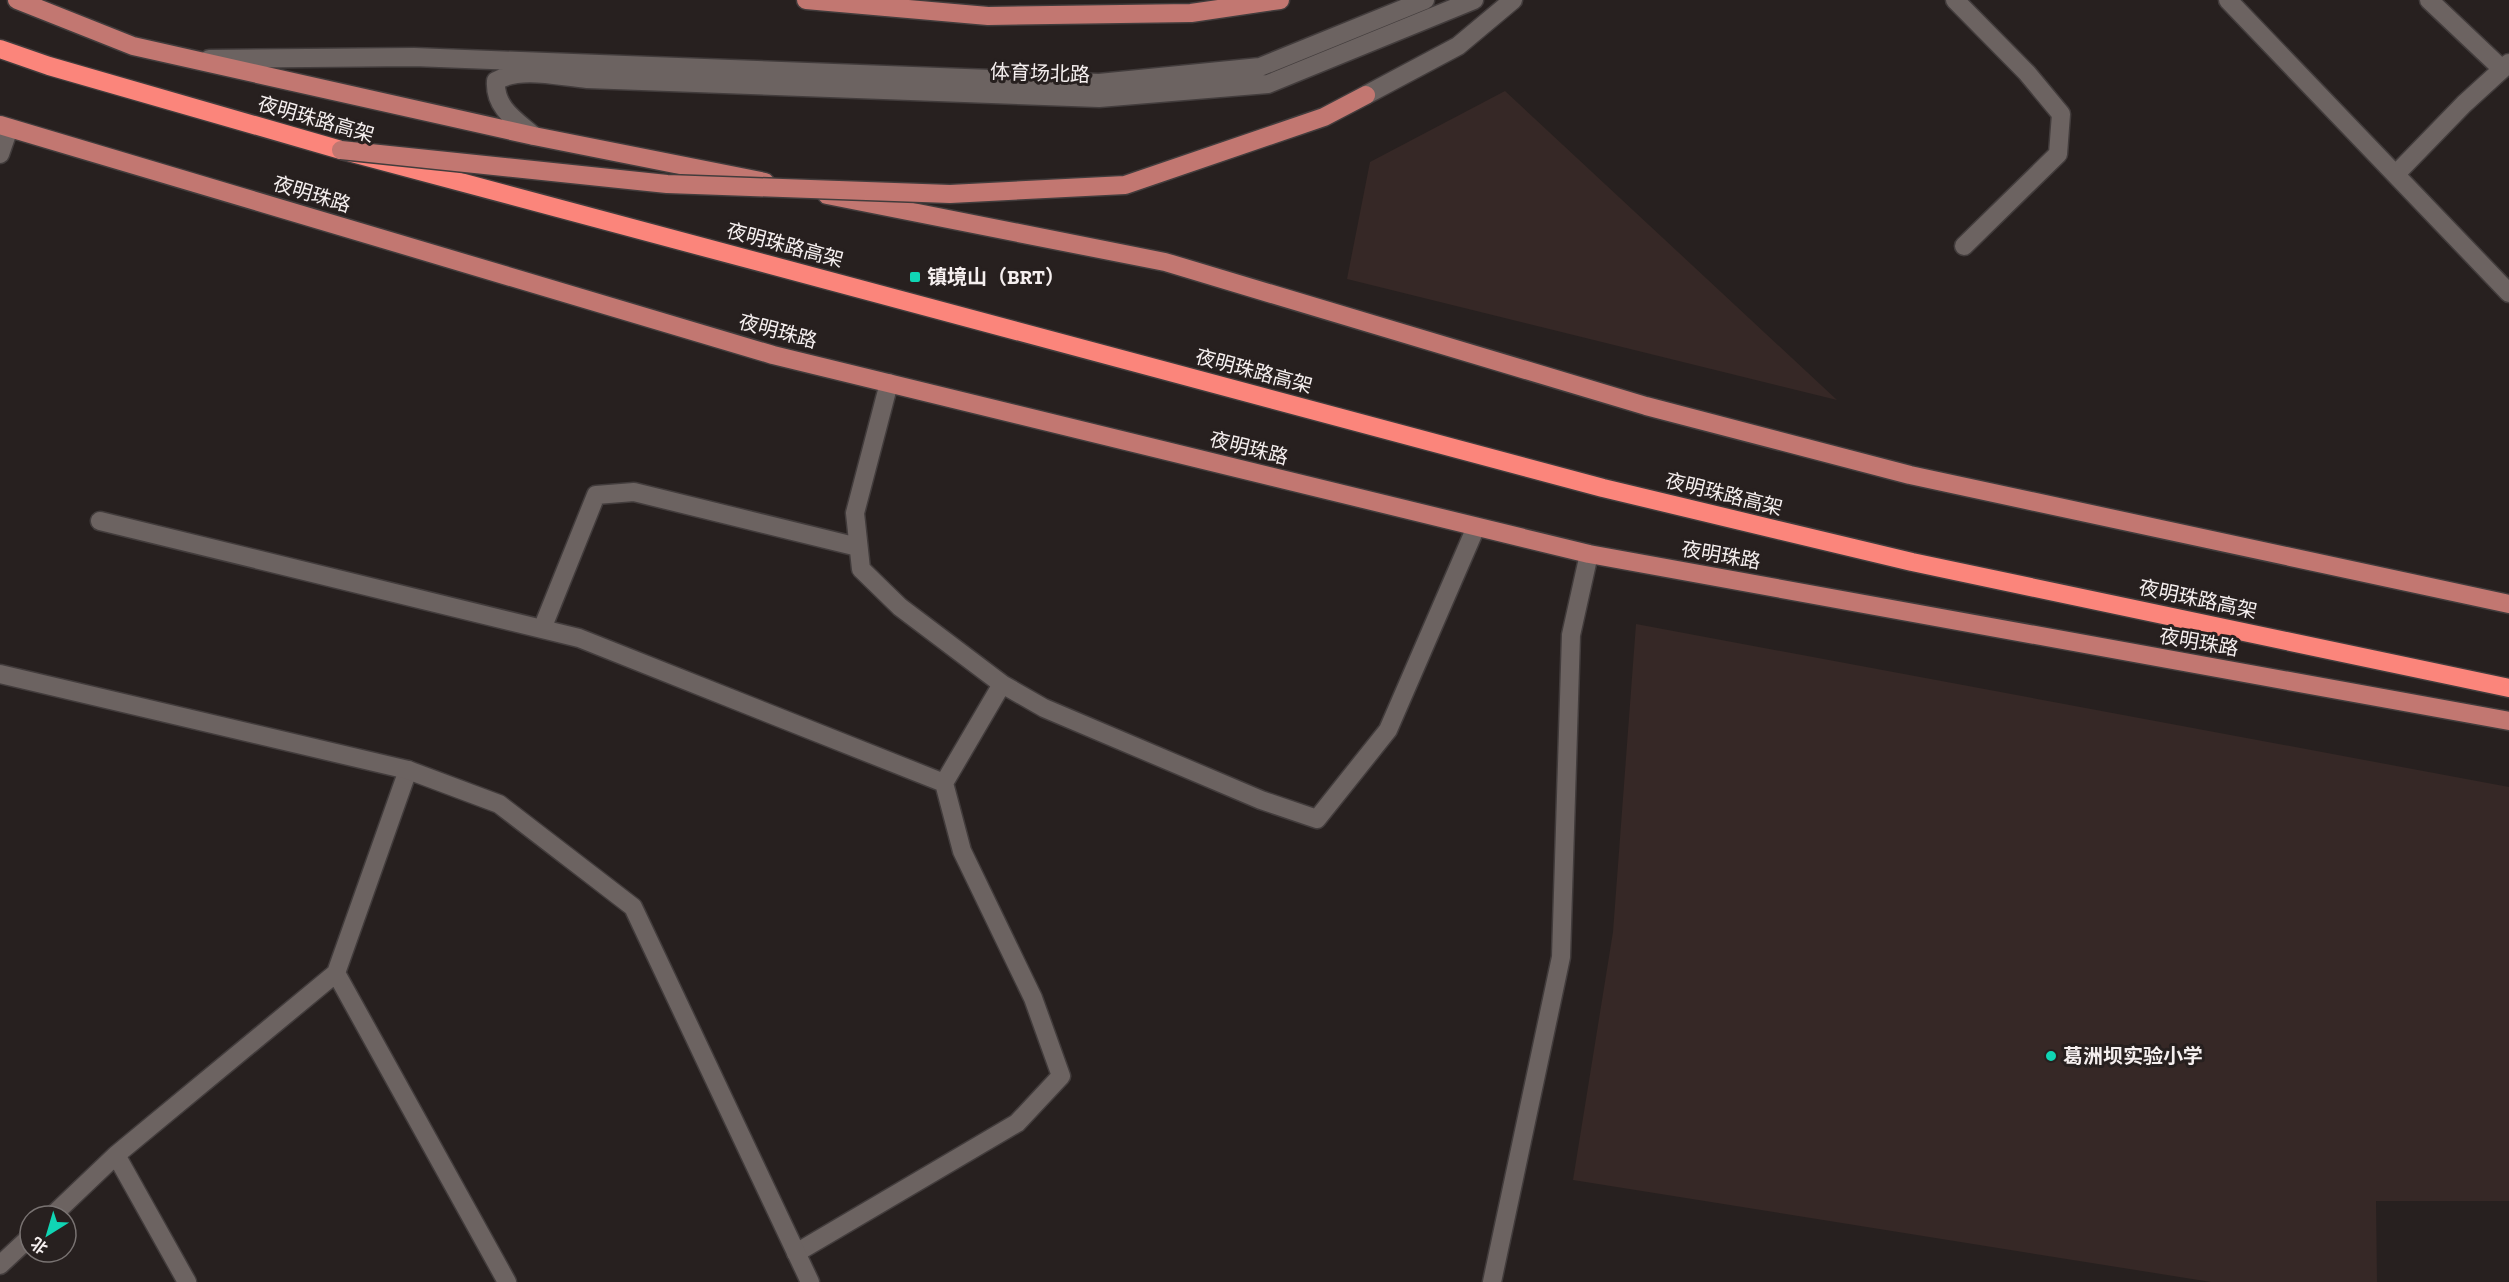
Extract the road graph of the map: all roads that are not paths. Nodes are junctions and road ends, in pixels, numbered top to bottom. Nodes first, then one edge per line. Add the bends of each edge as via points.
1 (17, 0) edge
2 (807, 0) edge
3 (1280, 0) edge
4 (1425, 0) edge
5 (1474, 0) edge
6 (1513, 0) edge
7 (1955, 0) edge
8 (2228, 0) edge
9 (2429, 0) edge
10 (0, 49) edge
11 (195, 59) junction
12 (2505, 66) edge
13 (585, 72) junction
14 (4, 126) edge
15 (534, 136) junction
16 (341, 150) junction
17 (0, 154) edge
18 (2396, 174) junction
19 (1965, 246) dead end
20 (2509, 293) edge
21 (890, 383) junction
22 (100, 521) dead end
23 (1476, 527) junction
24 (858, 547) junction
25 (1589, 554) junction
26 (2509, 604) edge
27 (542, 629) junction
28 (0, 674) edge
29 (1002, 684) junction
30 (2509, 688) edge
31 (2509, 721) edge
32 (408, 770) junction
33 (944, 783) junction
34 (336, 973) junction
35 (117, 1155) junction
36 (65, 1204) edge
37 (18, 1248) edge
38 (796, 1253) junction
39 (0, 1265) edge
40 (187, 1282) edge
41 (507, 1282) edge
42 (810, 1282) edge
43 (1492, 1282) edge

1 - 11 main road via 133,46
2 - 3 main road via 988,16 1191,13
4 - 13 main road, 体育场北路 via 1260,67 1099,83
5 - 13 main road, 体育场北路 via 1268,84 1099,98
6 - 16 main road, bridge via 1458,46 1324,117 1125,185 950,194 667,184
7 - 19 main road via 2027,73 2061,114 2058,154
8 - 18 main road
9 - 12 main road
10 - 16 highway, 夜明珠路高架
11 - 13 main road via 414,57
11 - 15 main road
12 - 18 main road
13 - 15 main road via 504,76 496,81 495,91 502,108
14 - 17 main road
14 - 21 main road, 夜明珠路 via 773,355
15 - 26 main road via 1165,262 1646,406 1910,475
16 - 30 highway, 夜明珠路高架, bridge via 1603,488 1912,562
18 - 20 main road
21 - 23 main road, 夜明珠路
21 - 24 main road via 855,513
22 - 27 main road
23 - 25 main road, 夜明珠路
23 - 29 main road via 1388,730 1317,819 1261,800 1066,717
24 - 27 main road via 634,492 596,495
24 - 29 main road via 861,569 900,607
25 - 31 main road, 夜明珠路
25 - 43 main road via 1571,635 1561,957
27 - 33 main road via 579,638
28 - 32 main road
29 - 33 main road
32 - 34 main road
32 - 38 main road via 499,804 633,907
33 - 38 main road via 962,851 1034,998 1061,1076 1017,1123
34 - 35 main road
34 - 41 main road
35 - 36 main road
35 - 40 main road
37 - 39 main road
38 - 42 main road

